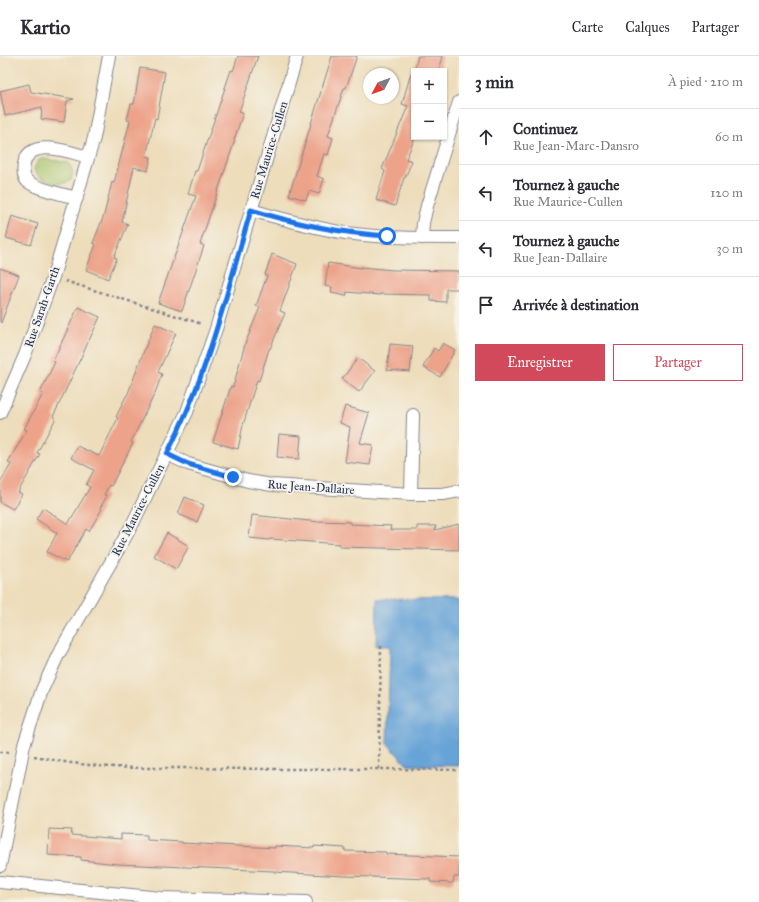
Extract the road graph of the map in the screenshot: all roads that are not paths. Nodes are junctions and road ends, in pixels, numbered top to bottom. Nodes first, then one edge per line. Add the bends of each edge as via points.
1 (109, 56) edge
2 (297, 56) edge
3 (459, 102) edge
4 (88, 157) junction
5 (77, 198) junction
6 (251, 210) junction
7 (422, 238) junction
8 (459, 238) edge
9 (0, 413) edge
10 (413, 415) dead end
11 (167, 454) junction
12 (459, 491) edge
13 (411, 494) junction
14 (0, 866) edge
15 (0, 882) edge
16 (160, 900) edge
17 (306, 902) edge

1 - 4 street, Rue Sarah-Garth via 97,124
2 - 6 street, Rue Maurice-Cullen
3 - 7 street via 427,206
4 - 5 street, Rue Sarah-Garth
4 - 5 street via 40,148 32,151 25,160 23,174 28,182
5 - 9 street, Rue Sarah-Garth via 36,326
6 - 7 street via 335,231
6 - 11 street, Rue Maurice-Cullen via 202,372
7 - 8 street
10 - 13 street
11 - 13 street, Rue Jean-Dallaire via 188,464 258,483
11 - 14 street, Rue Maurice-Cullen via 130,528 52,667 35,710 22,754
12 - 13 street, Rue Jean-Dallaire
15 - 16 street
16 - 17 street

